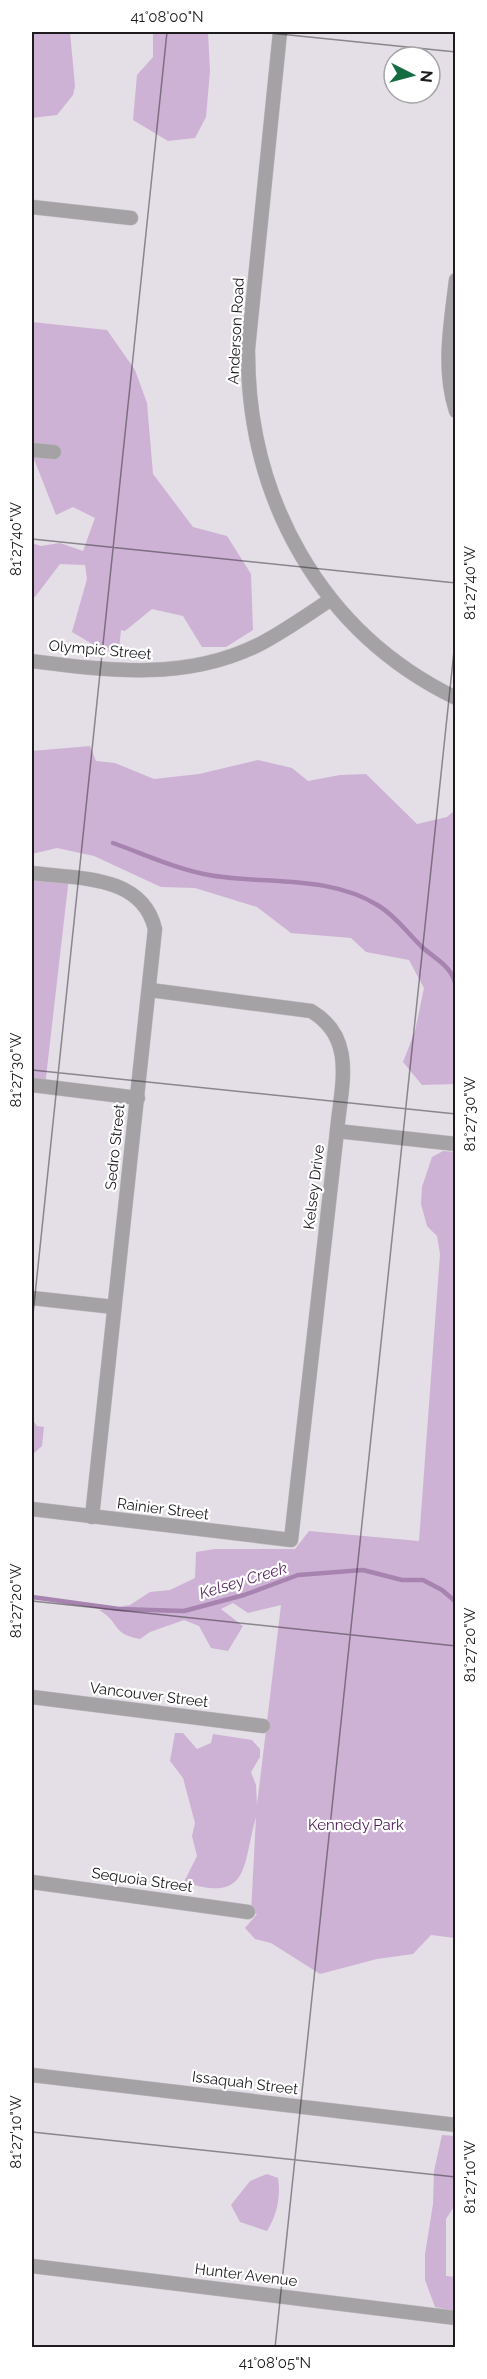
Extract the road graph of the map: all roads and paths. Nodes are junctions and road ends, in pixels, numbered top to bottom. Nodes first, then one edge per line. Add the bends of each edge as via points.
1 (280, 32) edge
2 (32, 207) edge
3 (132, 218) dead end
4 (456, 280) edge
5 (456, 411) edge
6 (32, 450) edge
7 (54, 452) dead end
8 (330, 600) junction
9 (32, 660) edge
10 (456, 698) edge
11 (32, 873) edge
12 (150, 990) junction
13 (32, 1085) edge
14 (138, 1098) junction
15 (337, 1131) junction
16 (456, 1144) edge
17 (32, 1298) edge
18 (114, 1307) junction
19 (32, 1509) edge
20 (92, 1517) junction
21 (291, 1540) joint
22 (32, 1697) edge
23 (263, 1726) dead end
24 (32, 1882) edge
25 (248, 1912) dead end
26 (32, 2075) edge
27 (456, 2125) edge
28 (32, 2266) edge
29 (456, 2318) edge

1 - 8 street, Anderson Road via 251,314 250,396 255,432 272,493 301,554
2 - 3 street
4 - 5 street via 448,360
6 - 7 street
8 - 9 street, Olympic Street via 259,645 185,668 126,671
8 - 10 street, Anderson Road via 399,663
11 - 12 street, Sedro Street via 113,884 135,894 152,916 155,928
12 - 14 street, Sedro Street
12 - 15 street, Kelsey Drive via 299,1008 322,1017 336,1032 343,1057
13 - 14 street
14 - 18 street, Sedro Street
15 - 16 street
15 - 21 street, Kelsey Drive
17 - 18 street
18 - 20 street, Sedro Street
19 - 20 street, Rainier Street
20 - 21 street, Rainier Street
22 - 23 street, Vancouver Street
24 - 25 street, Sequoia Street
26 - 27 street, Issaquah Street
28 - 29 street, Hunter Avenue

